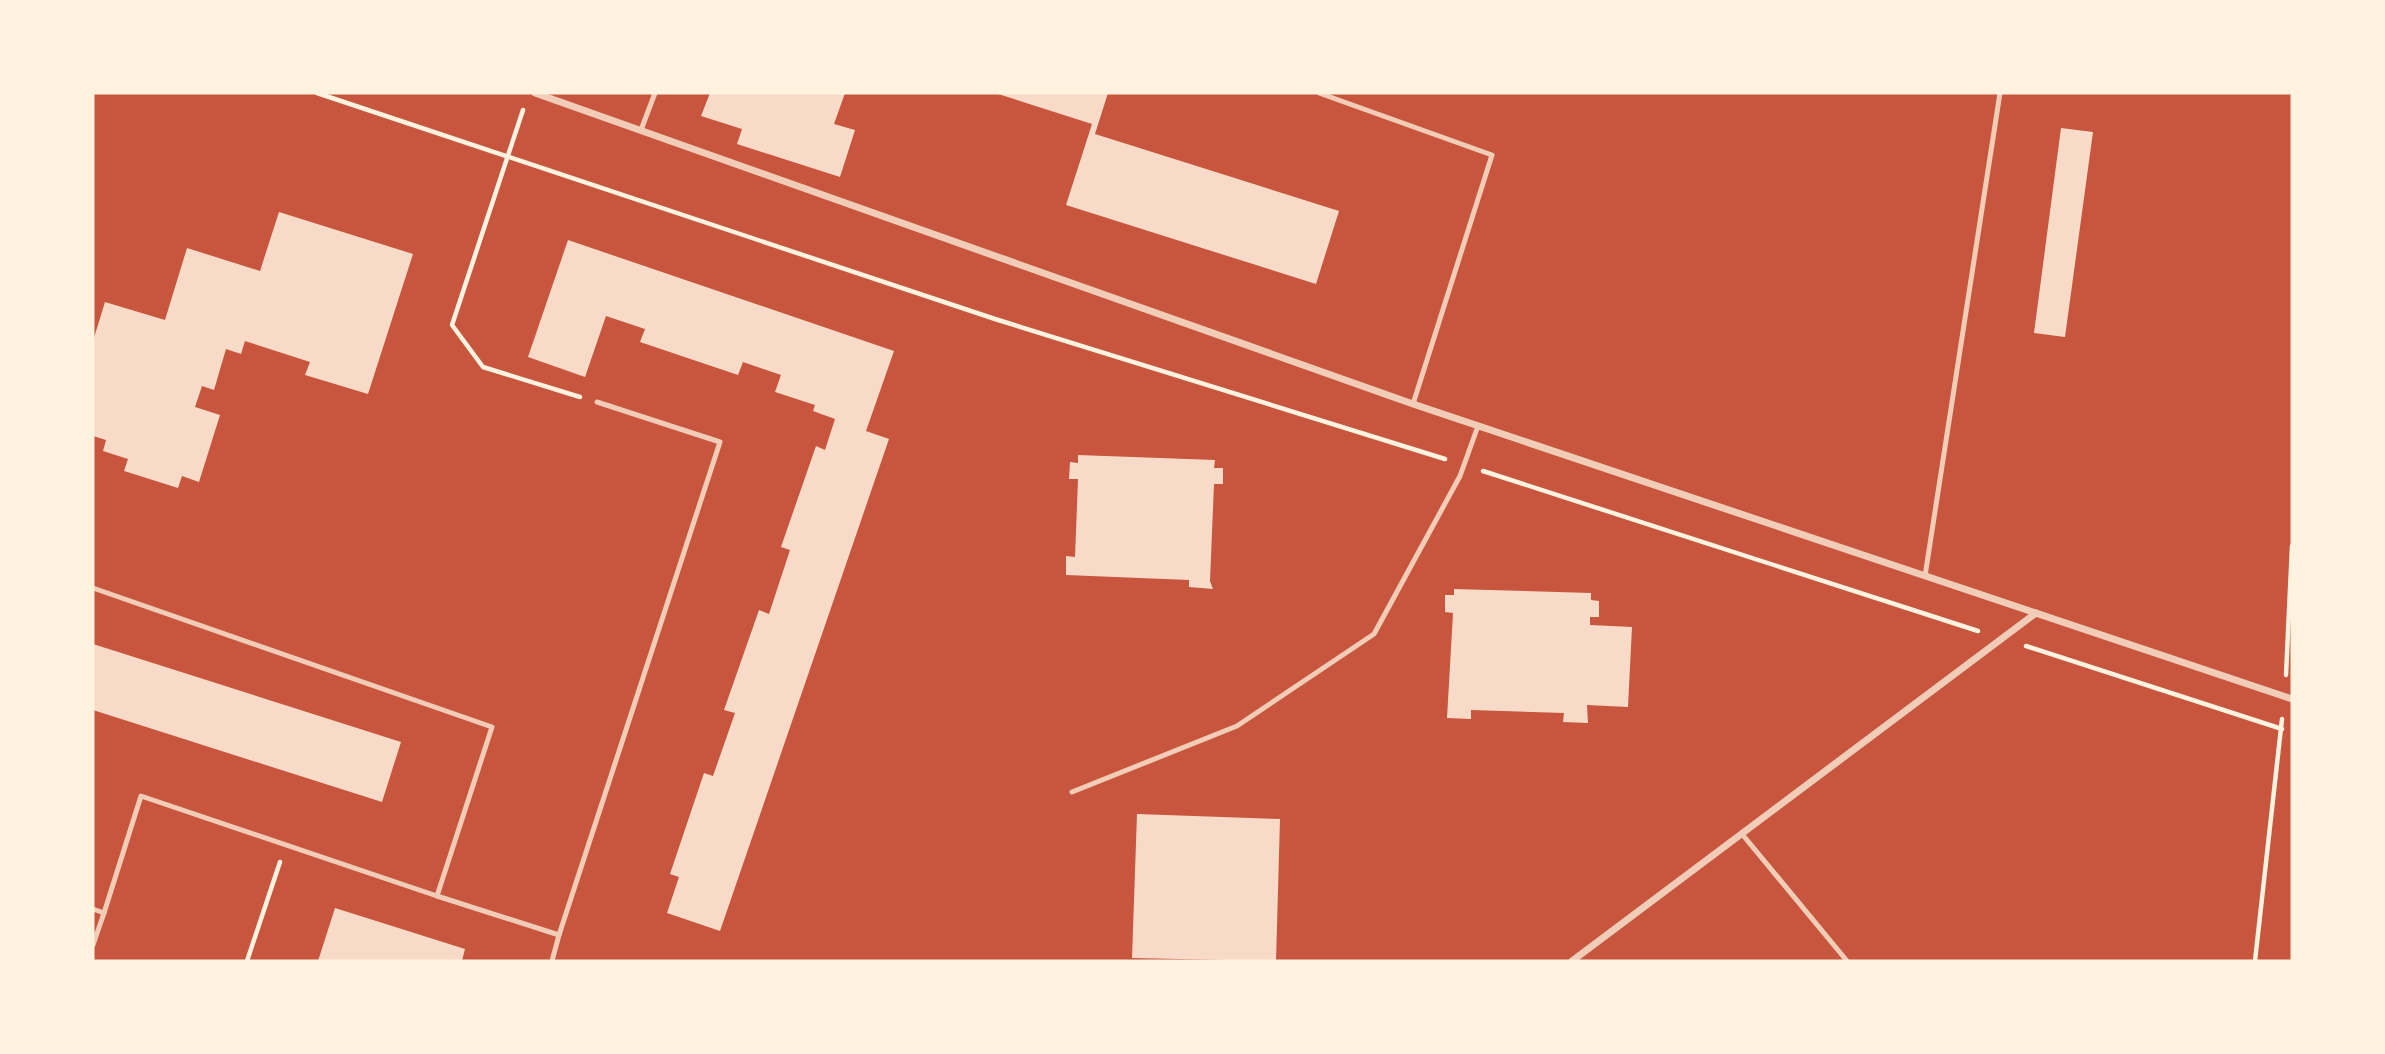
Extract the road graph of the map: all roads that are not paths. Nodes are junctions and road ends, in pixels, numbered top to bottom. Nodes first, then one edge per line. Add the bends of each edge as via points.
1 (535, 93) edge
2 (655, 93) edge
3 (1319, 93) edge
4 (2000, 93) edge
5 (641, 130) junction
6 (597, 402) road end
7 (1413, 404) junction
8 (1479, 426) junction
9 (1925, 576) junction
10 (93, 588) edge
11 (2036, 613) junction
12 (2292, 699) edge
13 (1072, 792) dead end
14 (1742, 834) junction
15 (437, 896) junction
16 (93, 909) edge
17 (104, 913) junction
18 (559, 935) junction
19 (93, 945) edge
20 (552, 961) edge
21 (1572, 961) edge
22 (1847, 961) edge

1 - 5 street
2 - 5 lane
3 - 7 lane via 1492,155
4 - 9 lane
5 - 7 street
6 - 18 lane via 720,442
7 - 8 street
8 - 9 street
8 - 13 lane via 1464,465 1374,634 1237,726
9 - 11 street
10 - 15 lane via 492,727
11 - 12 street
11 - 14 street
14 - 21 street
14 - 22 lane
15 - 17 lane via 141,796
15 - 18 lane
16 - 17 lane
17 - 19 lane
18 - 20 lane

